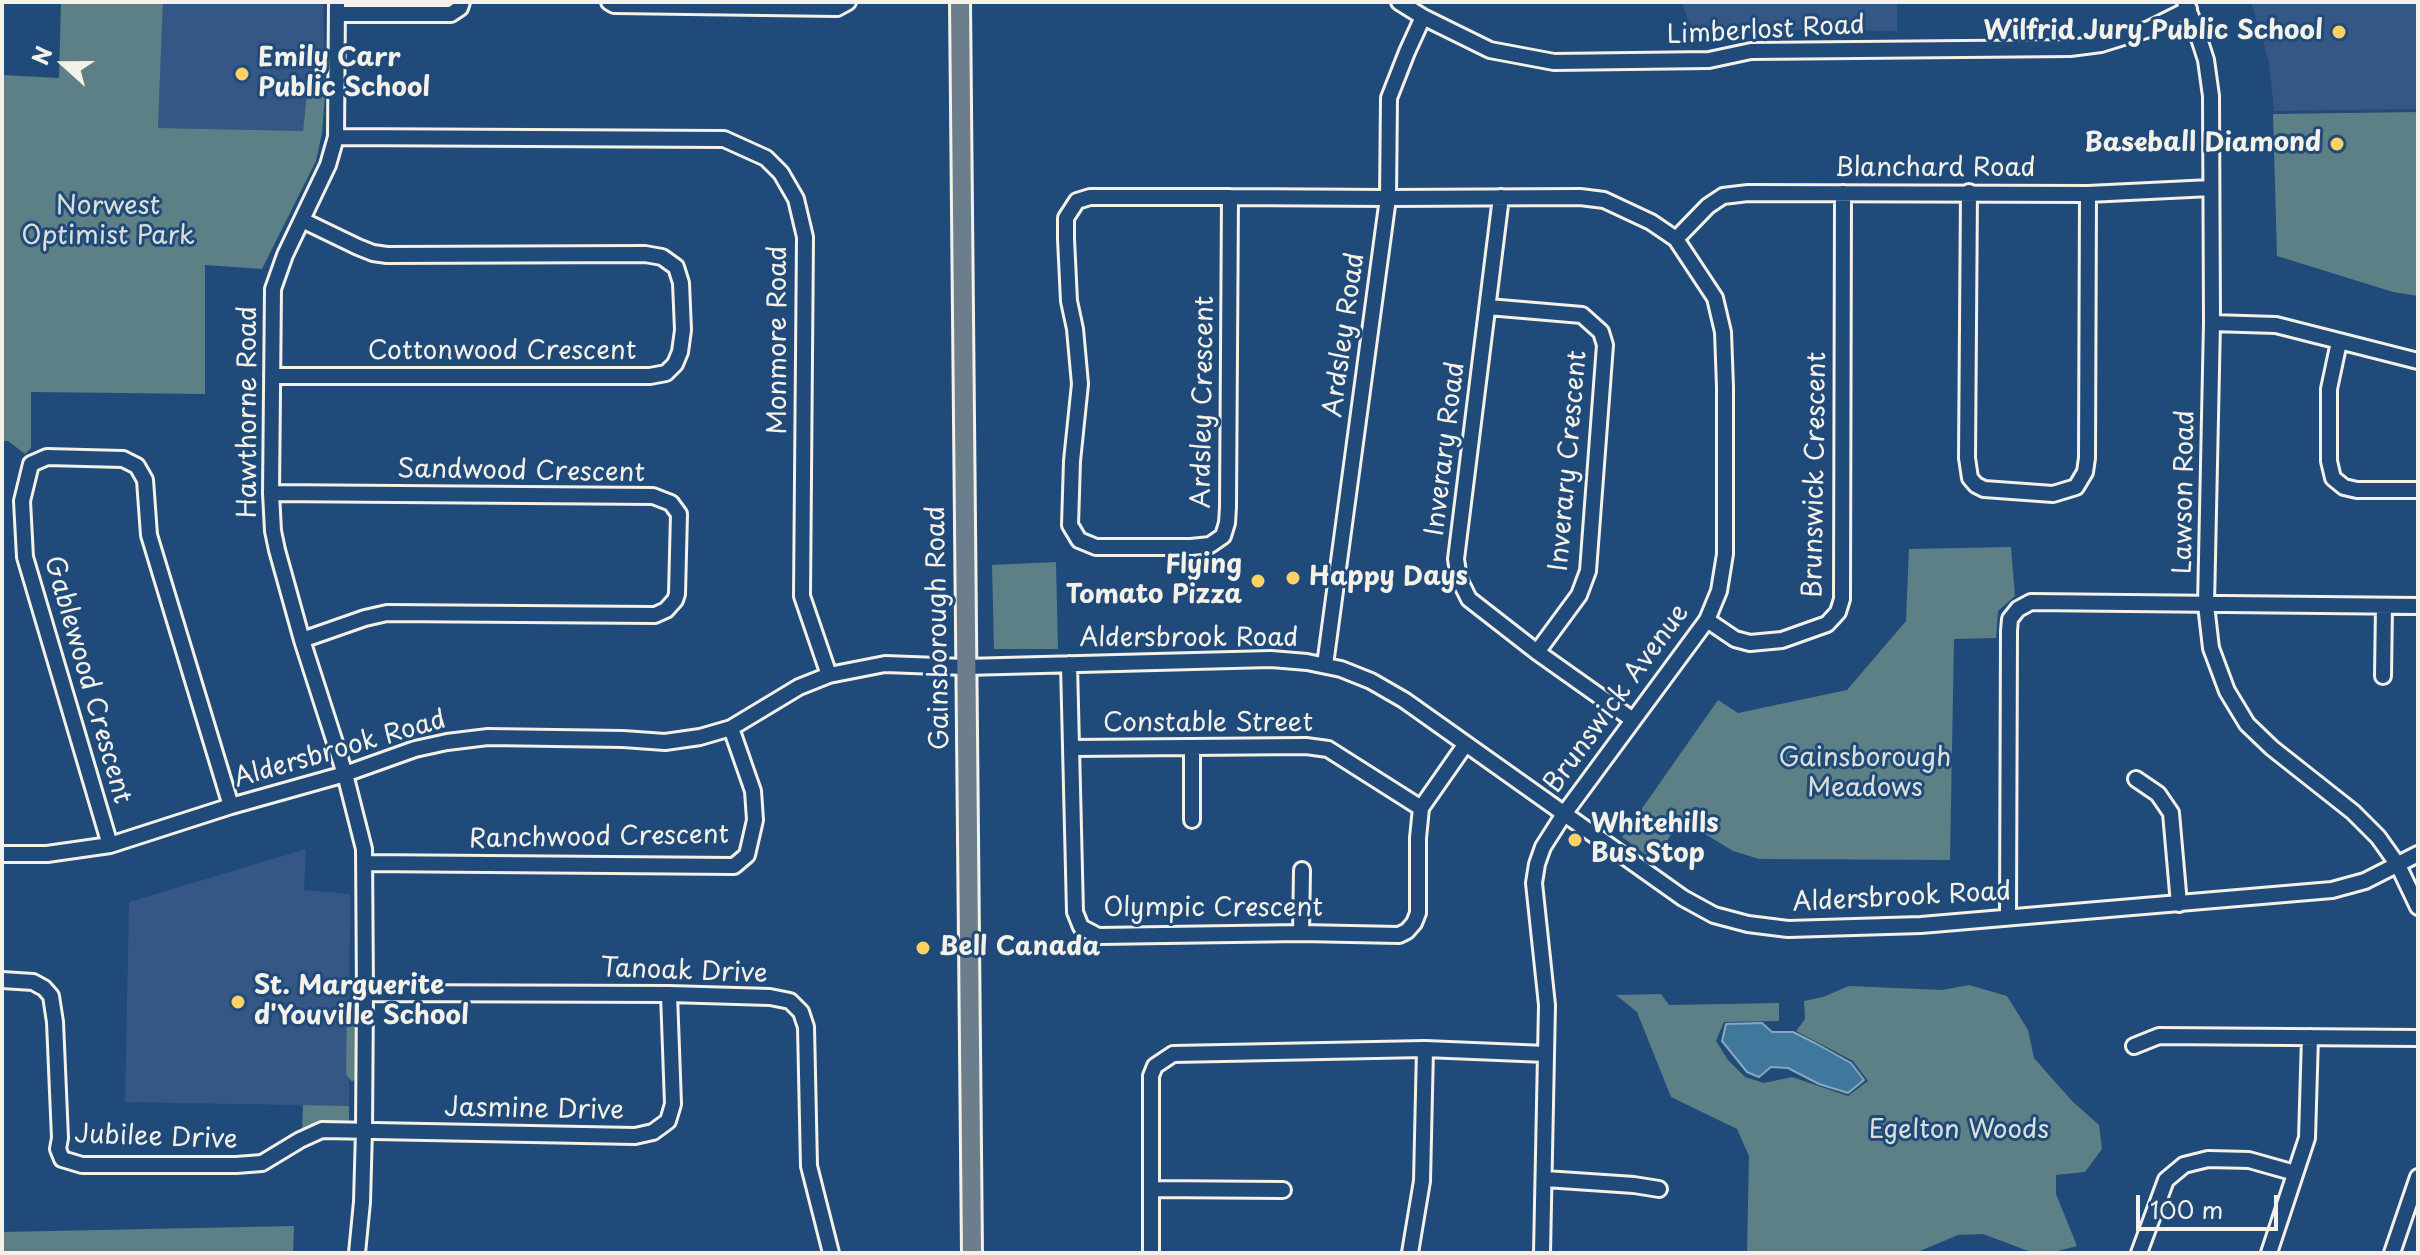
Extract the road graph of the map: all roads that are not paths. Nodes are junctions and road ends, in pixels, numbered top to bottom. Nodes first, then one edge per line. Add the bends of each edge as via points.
1 (462, 2) edge
2 (609, 2) edge
3 (848, 2) edge
4 (960, 2) edge
5 (1399, 2) edge
6 (2187, 5) edge
7 (337, 8) edge
8 (1423, 17) junction
9 (336, 137) junction
10 (2211, 188) junction
11 (1969, 192) junction
12 (1843, 193) junction
13 (2088, 194) junction
14 (1230, 197) junction
15 (1501, 197) junction
16 (1388, 198) junction
17 (302, 220) junction
18 (1676, 239) junction
19 (1488, 307) junction
20 (2212, 323) junction
21 (2339, 342) junction
22 (2418, 361) edge
23 (272, 376) junction
24 (2418, 490) edge
25 (271, 493) junction
26 (2206, 605) junction
27 (2384, 606) junction
28 (2418, 606) edge
29 (1707, 620) junction
30 (302, 640) junction
31 (1537, 652) junction
32 (1069, 664) junction
33 (1325, 665) junction
34 (965, 667) junction
35 (829, 675) junction
36 (2383, 676) dead end
37 (1633, 720) junction
38 (731, 728) junction
39 (1465, 745) junction
40 (1073, 748) junction
41 (1192, 748) junction
42 (345, 774) junction
43 (2136, 779) dead end
44 (231, 806) junction
45 (1421, 808) junction
46 (1564, 814) junction
47 (1192, 820) dead end
48 (110, 845) junction
49 (2, 854) edge
50 (2418, 854) edge
51 (365, 863) junction
52 (2398, 865) junction
53 (1302, 870) dead end
54 (2179, 904) junction
55 (2418, 907) edge
56 (2008, 916) junction
57 (1301, 933) junction
58 (2, 980) edge
59 (365, 993) junction
60 (669, 994) junction
61 (2310, 1037) junction
62 (2418, 1038) edge
63 (2134, 1046) dead end
64 (1425, 1049) junction
65 (1546, 1054) junction
66 (364, 1131) junction
67 (2295, 1173) junction
68 (1545, 1179) junction
69 (2418, 1179) edge
70 (1151, 1189) junction
71 (1659, 1189) dead end
72 (1283, 1190) dead end
73 (357, 1253) edge
74 (831, 1253) edge
75 (972, 1253) edge
76 (1151, 1253) edge
77 (1410, 1253) edge
78 (1542, 1253) edge
79 (2139, 1253) edge
80 (2269, 1253) edge
81 (2392, 1253) edge

1 - 7 street via 451,14
2 - 3 street via 837,8
4 - 34 main road, Gainsborough Road
5 - 8 street, Limberlost Road
6 - 8 street, Limberlost Road via 2149,29 2070,48 1751,51 1709,60 1632,62 1554,62 1490,50
6 - 10 street, Lawson Road via 2206,60 2211,96
7 - 9 street, Hawthorne Road
8 - 16 street, Ardsley Road via 1389,98
9 - 17 street, Hawthorne Road
9 - 35 street, Monmore Road via 724,139 766,158 781,173 796,199 805,237 802,596
10 - 13 street, Blanchard Road
10 - 20 street, Lawson Road
11 - 12 street, Blanchard Road
11 - 13 street, Blanchard Road
11 - 13 street via 1970,478 1984,489 2053,494 2076,487 2087,458
12 - 18 street, Blanchard Road via 1723,196
12 - 29 street, Brunswick Crescent via 1838,612 1827,624 1782,640 1750,643
14 - 14 street, Ardsley Crescent via 1228,507 1223,536 1210,545 1191,547 1096,547 1079,540 1070,525 1080,384 1066,218 1077,201 1090,197
14 - 16 street, Ardsley Crescent
15 - 16 street, Brunswick Avenue
15 - 18 street, Brunswick Avenue via 1604,200
15 - 19 street, Inverary Road
16 - 33 street, Ardsley Road
17 - 23 street, Hawthorne Road via 273,289
17 - 23 street, Cottonwood Crescent via 387,255 662,257 676,267 681,283 680,352 666,373 650,376
18 - 29 street, Brunswick Avenue via 1715,298 1723,332 1725,554
19 - 31 street, Inverary Road via 1456,559 1469,599
19 - 31 street, Inverary Crescent via 1582,315 1601,332 1605,345 1588,571 1579,595
20 - 21 street via 2276,325
20 - 26 street, Lawson Road
21 - 22 street
21 - 24 street via 2329,389 2333,478 2357,490
23 - 25 street, Hawthorne Road
25 - 30 street, Hawthorne Road via 277,550
25 - 30 street, Sandwood Crescent via 653,496 671,503 679,514 677,594 655,615 387,613
26 - 27 street
26 - 52 street, Lawson Road via 2211,648 2247,724 2353,812
26 - 56 street via 2031,602 2010,619
27 - 28 street
27 - 36 street
29 - 37 street, Brunswick Avenue
30 - 42 street, Hawthorne Road
31 - 37 street, Inverary Road
32 - 33 street, Aldersbrook Road via 1271,659
32 - 34 street, Aldersbrook Road
32 - 40 street, Olympic Crescent
33 - 39 street, Aldersbrook Road via 1371,681
34 - 35 street, Aldersbrook Road via 885,664
34 - 75 main road, Gainsborough Road
35 - 38 street, Aldersbrook Road
37 - 46 street, Brunswick Avenue
38 - 42 street, Aldersbrook Road via 665,742 488,737 415,749
38 - 51 street, Ranchwood Crescent via 753,791 755,820 747,855 734,866
39 - 45 street
39 - 46 street, Aldersbrook Road
40 - 41 street, Constable Street
40 - 57 street, Olympic Crescent via 1075,912 1081,927 1098,936
41 - 45 street, Constable Street via 1328,749
41 - 47 street
42 - 44 street, Aldersbrook Road
42 - 51 street, Hawthorne Road
43 - 54 street via 2158,794 2171,813
44 - 48 street, Aldersbrook Road
44 - 48 street, Gablewood Crescent via 149,535 145,480 137,466 123,459 47,457 31,464 22,501 25,557
45 - 57 street, Olympic Crescent via 1418,913 1407,931
46 - 56 street, Aldersbrook Road via 1683,898 1714,915 1748,924 1861,927
46 - 65 street, Brunswick Avenue via 1543,847 1534,883 1547,1005
48 - 49 street, Aldersbrook Road
50 - 52 street, Aldersbrook Road
51 - 59 street, Hawthorne Road
52 - 54 street, Aldersbrook Road via 2332,890
52 - 55 street, Lawson Road
53 - 57 street
54 - 56 street, Aldersbrook Road
58 - 66 street, Jubilee Drive via 33,982 51,996 62,1159 82,1165 262,1163 322,1130
59 - 60 street, Tanoak Drive
59 - 66 street, Hawthorne Road
60 - 66 street, Jasmine Drive via 673,1104 668,1121 653,1132 635,1136
60 - 74 street, Tanoak Drive via 770,997 790,1001 801,1012 806,1027 809,1166
61 - 62 street
61 - 63 street via 2159,1036
61 - 67 street via 2307,1138
64 - 65 street
64 - 70 street via 1173,1054 1155,1066 1151,1076
64 - 77 street via 1422,1181
65 - 68 street, Brunswick Avenue
66 - 73 street, Hawthorne Road
67 - 79 street via 2249,1160 2208,1159 2184,1165 2166,1180
67 - 80 street
68 - 71 street
68 - 78 street, Brunswick Avenue
69 - 81 street
70 - 72 street
70 - 76 street

